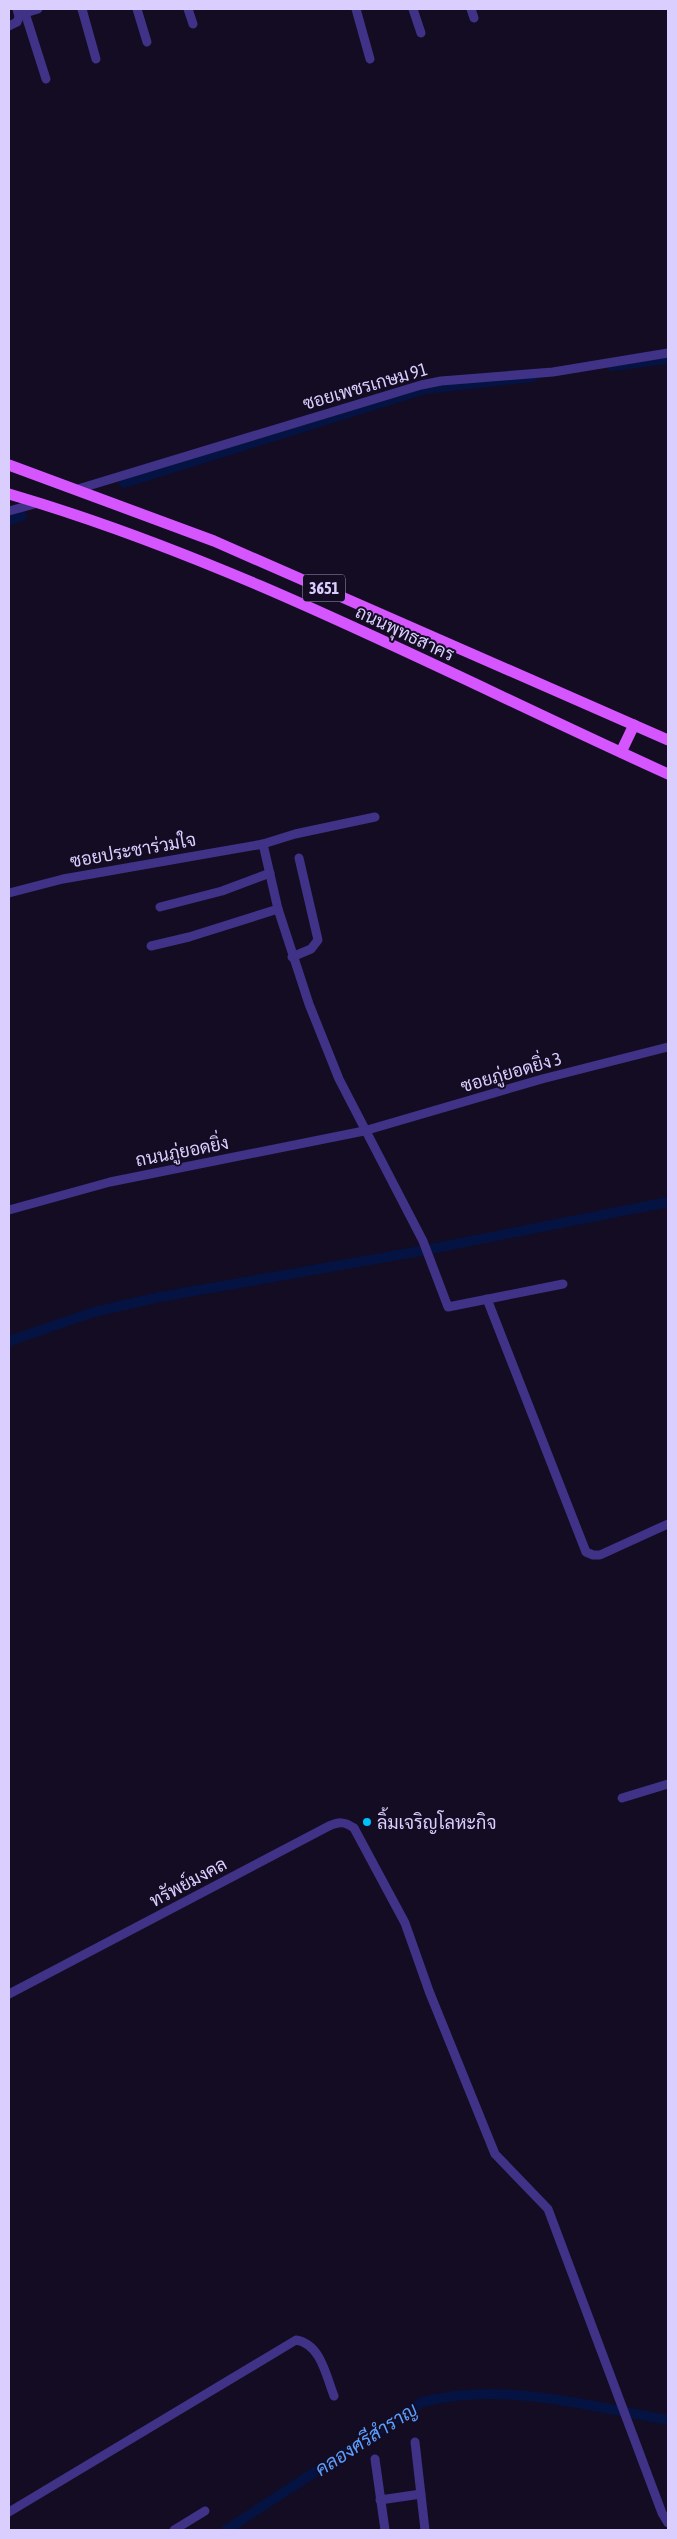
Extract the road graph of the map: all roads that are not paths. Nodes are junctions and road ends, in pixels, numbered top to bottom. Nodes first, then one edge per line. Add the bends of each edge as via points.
1 (38, 9) edge
2 (82, 9) edge
3 (137, 9) edge
4 (188, 9) edge
5 (356, 9) edge
6 (413, 9) edge
7 (20, 12) edge
8 (193, 24) dead end
9 (9, 26) edge
10 (421, 34) dead end
11 (147, 42) dead end
12 (96, 59) dead end
13 (370, 59) dead end
14 (46, 79) dead end
15 (668, 353) edge
16 (9, 465) edge
17 (78, 489) junction
18 (9, 494) edge
19 (38, 503) junction
20 (9, 512) edge
21 (634, 725) junction
22 (668, 740) edge
23 (622, 752) junction
24 (668, 774) edge
25 (376, 817) dead end
26 (263, 844) junction
27 (300, 858) dead end
28 (270, 872) junction
29 (9, 893) edge
30 (160, 907) dead end
31 (278, 909) junction
32 (151, 946) dead end
33 (292, 957) junction
34 (668, 1047) edge
35 (364, 1131) junction
36 (9, 1210) edge
37 (563, 1284) dead end
38 (487, 1299) junction
39 (668, 1524) edge
40 (668, 1784) edge
41 (622, 1798) dead end
42 (9, 1994) edge
43 (334, 2396) dead end
44 (416, 2442) dead end
45 (375, 2459) dead end
46 (420, 2494) junction
47 (380, 2500) junction
48 (205, 2511) dead end
49 (9, 2512) edge
50 (668, 2523) edge
51 (174, 2530) edge
52 (385, 2530) edge
53 (425, 2530) edge

1 - 7 street
2 - 12 street
3 - 11 street
4 - 8 street
5 - 13 street
6 - 10 street
7 - 9 street via 17,22
7 - 14 street
15 - 17 street, ซอยเพชรเกษม 91 via 553,372 421,385
16 - 17 main road, ถนนพุทธสาคร / 3651
17 - 21 main road, ถนนพุทธสาคร / 3651 via 284,571
18 - 19 main road, ถนนพุทธสาคร / 3651
19 - 20 street
19 - 23 main road, ถนนพุทธสาคร / 3651 via 274,593
21 - 22 main road, ถนนพุทธสาคร / 3651
21 - 23 main road
23 - 24 main road, ถนนพุทธสาคร / 3651
25 - 26 street, ซอยประชาร่วมใจ
26 - 28 street
26 - 29 street, ซอยประชาร่วมใจ via 63,880
27 - 33 street via 318,940 312,949
28 - 30 street via 222,891
28 - 31 street
31 - 32 street
31 - 33 street
33 - 35 street via 339,1079
34 - 35 street, ซอยภู่ยอดยิ่ง 3 via 542,1079
35 - 36 street, ถนนภู่ยอดยิ่ง via 110,1182
35 - 38 street via 423,1241 448,1307
37 - 38 street
38 - 39 street via 586,1552 600,1554
40 - 41 street
42 - 50 street, ทรัพย์มงคล via 338,1822 346,1822 354,1828 407,1927 429,1992 495,2154 548,2209
43 - 49 street via 313,2348 296,2340
44 - 46 street
45 - 47 street
46 - 47 street
46 - 53 street
47 - 52 street
48 - 51 street

